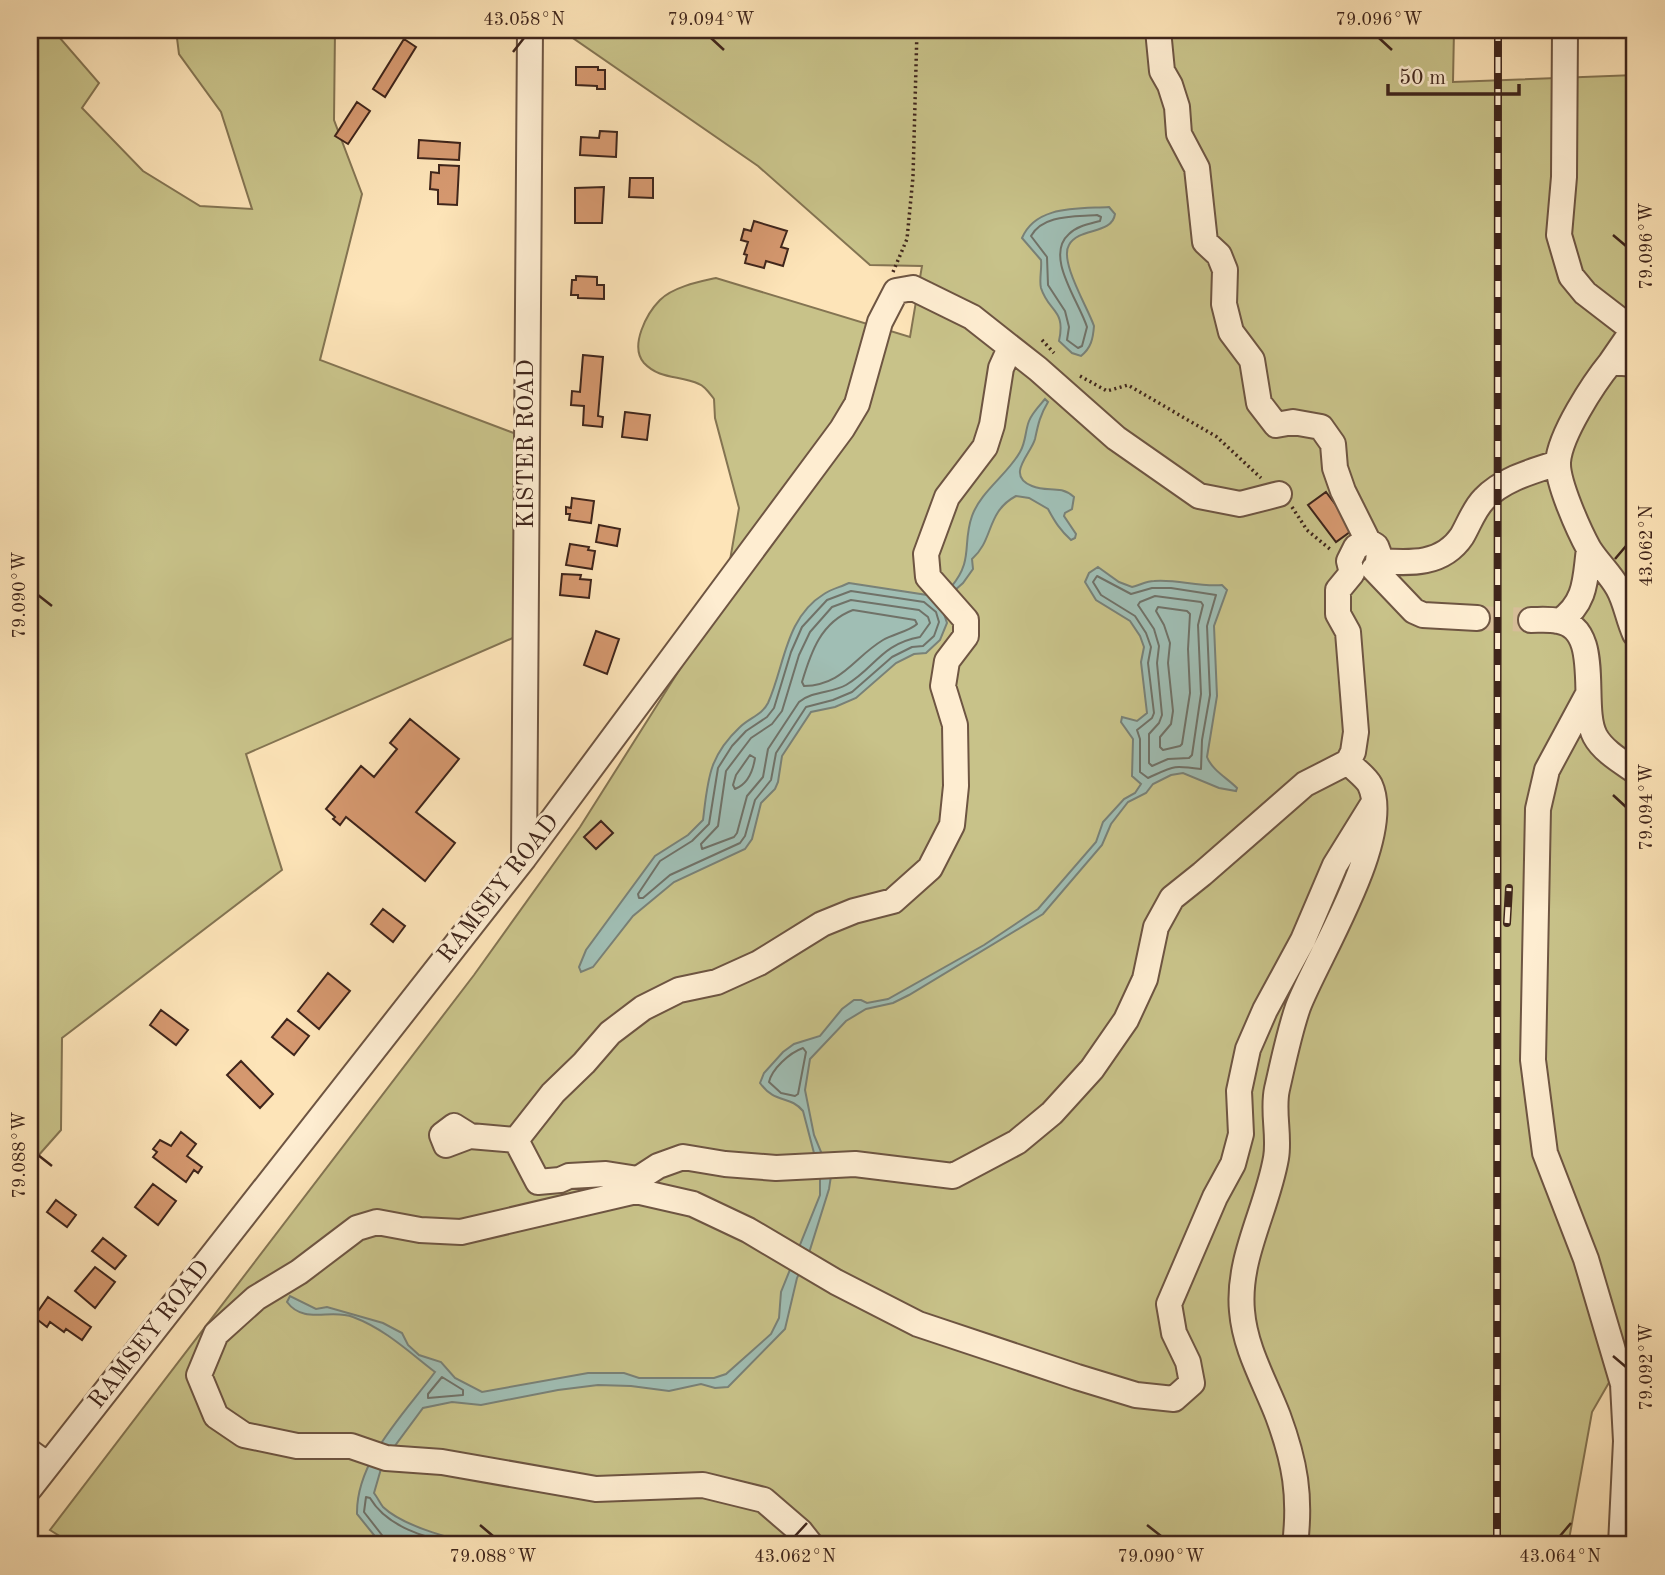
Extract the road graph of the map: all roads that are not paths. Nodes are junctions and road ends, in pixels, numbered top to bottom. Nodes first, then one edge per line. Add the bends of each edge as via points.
1 (530, 30) edge
2 (1158, 30) edge
3 (1565, 30) edge
4 (1634, 329) edge
5 (1010, 348) junction
6 (1611, 362) junction
7 (1635, 364) edge
8 (1558, 463) junction
9 (1279, 495) road end
10 (1368, 541) junction
11 (1589, 549) junction
12 (1374, 569) dead end
13 (1477, 618) tunnel mouth
14 (1531, 620) tunnel mouth
15 (1560, 621) junction
16 (1635, 634) edge
17 (1588, 694) junction
18 (1348, 762) junction
19 (1635, 771) edge
20 (1374, 802) junction
21 (524, 858) junction
22 (470, 1136) dead end
23 (516, 1139) junction
24 (39, 1458) edge
25 (30, 1488) edge
26 (811, 1545) edge
27 (1295, 1545) edge
28 (1621, 1545) edge

1 - 21 street, KISTER ROAD
2 - 10 street via 1162,71 1177,107 1179,134 1197,168 1205,242 1219,255 1225,270 1224,304 1231,332 1252,360 1259,403 1276,425 1293,422 1321,427 1333,444 1343,491
3 - 4 street via 1559,235 1578,285
4 - 6 street
5 - 9 street via 1116,438 1199,496 1240,504
5 - 21 street, RAMSEY ROAD via 972,317 913,288 896,291 880,322 857,404 842,429
5 - 23 street via 1001,368 985,447 947,497 926,554 928,577 966,620 966,636 947,661 943,686 955,725 952,825 930,868 893,901 822,924 759,963 643,1008 610,1033
6 - 7 street
6 - 8 street via 1584,401
8 - 10 street via 1522,475 1485,498 1447,553 1419,564 1378,561 1376,546
8 - 11 street via 1564,492
10 - 18 street via 1356,547 1349,561 1352,573 1338,590 1338,614 1348,632 1356,732
11 - 15 street via 1582,595
11 - 16 street via 1618,589
12 - 13 street via 1414,611
14 - 15 street
15 - 17 street via 1579,635 1586,647
17 - 19 street via 1596,738
17 - 28 street via 1547,771 1538,808 1533,1060 1545,1153 1586,1259 1623,1384 1626,1441
18 - 20 street via 1370,784
18 - 23 street via 1305,784 1172,898 1156,928 1145,979 1126,1020 1092,1069 1017,1142 953,1176 855,1164 776,1168 683,1157 638,1179 606,1174 538,1182
20 - 26 street via 1335,866 1248,1049 1239,1091 1241,1134 1233,1164 1169,1304 1192,1382 1174,1399 1136,1395 918,1324 693,1204 636,1191 461,1232 377,1223 357,1228 256,1298 216,1334 199,1375 216,1416 244,1436 298,1446 351,1447 386,1458 442,1462 596,1489 703,1485 764,1500
20 - 27 street via 1360,873 1298,1008 1276,1094 1277,1155 1267,1201 1244,1260 1242,1311 1253,1357 1295,1469
21 - 24 street, RAMSEY ROAD
22 - 23 street
24 - 25 street, RAMSEY ROAD

